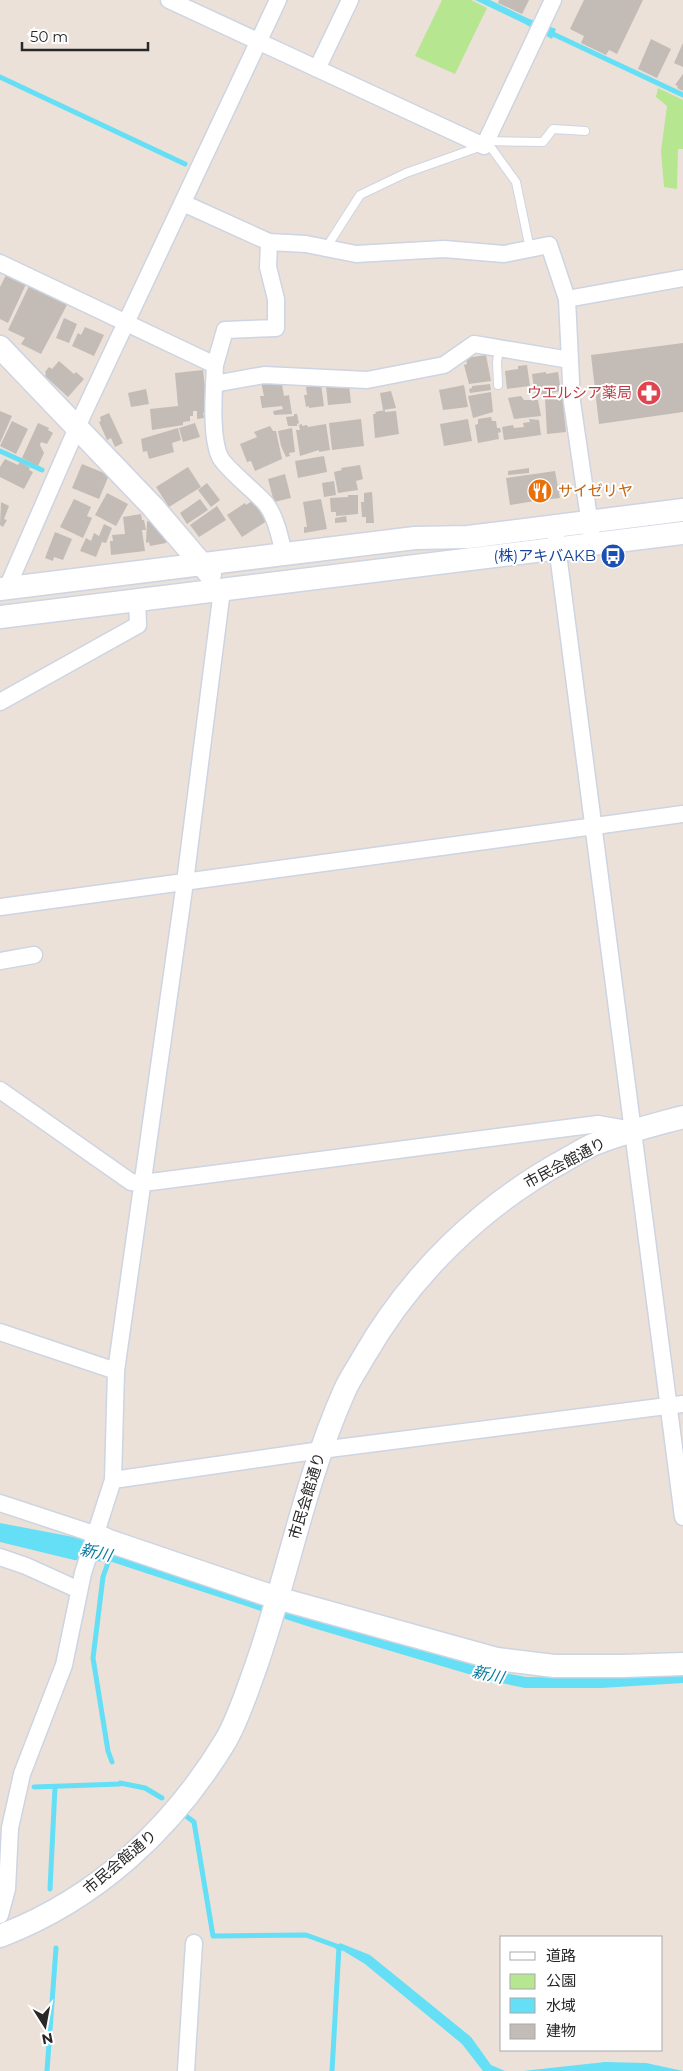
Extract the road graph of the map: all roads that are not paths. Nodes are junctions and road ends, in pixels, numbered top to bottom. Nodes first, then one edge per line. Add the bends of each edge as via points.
1 (169, 0) edge
2 (278, 0) edge
3 (350, 0) edge
4 (553, 0) edge
5 (258, 42) junction
6 (318, 69) junction
7 (585, 131) dead end
8 (485, 143) junction
9 (183, 203) junction
10 (269, 242) junction
11 (326, 248) junction
12 (530, 249) junction
13 (0, 263) edge
14 (683, 278) edge
15 (567, 298) junction
16 (126, 324) junction
17 (0, 348) edge
18 (499, 348) junction
19 (570, 360) junction
20 (215, 365) junction
21 (214, 384) junction
22 (498, 385) dead end
23 (77, 428) junction
24 (683, 510) edge
25 (589, 521) junction
26 (555, 526) junction
27 (683, 533) edge
28 (593, 544) junction
29 (558, 548) junction
30 (284, 554) junction
31 (203, 564) junction
32 (4, 589) edge
33 (222, 590) junction
34 (137, 600) junction
35 (0, 617) edge
36 (0, 702) edge
37 (683, 814) edge
38 (594, 825) junction
39 (185, 882) junction
40 (0, 907) edge
41 (34, 955) dead end
42 (0, 960) edge
43 (0, 1090) edge
44 (683, 1117) edge
45 (633, 1130) junction
46 (143, 1183) junction
47 (0, 1332) edge
48 (116, 1371) junction
49 (676, 1405) edge
50 (321, 1450) junction
51 (112, 1480) junction
52 (0, 1503) edge
53 (683, 1517) edge
54 (94, 1539) junction
55 (0, 1557) edge
56 (78, 1590) junction
57 (277, 1598) junction
58 (683, 1664) edge
59 (0, 1915) edge
60 (0, 1936) edge
61 (194, 1943) dead end
62 (186, 2071) edge

1 - 5 street
2 - 5 street
3 - 6 street
4 - 8 street
5 - 6 street
5 - 9 street
6 - 8 street
7 - 8 lane via 553,129 543,142
8 - 11 lane via 406,173 360,195
8 - 12 lane via 516,182
9 - 10 street
9 - 16 street
10 - 11 street
10 - 20 street via 268,268 276,299 276,328 225,330
11 - 12 street via 356,254 444,249 504,254
12 - 15 street via 549,246
13 - 16 street
14 - 15 street
15 - 19 street
16 - 20 street
16 - 23 street
17 - 23 street
18 - 19 street
18 - 21 street via 474,344 444,365 367,380 264,375
18 - 22 lane
19 - 25 street via 572,402
20 - 21 street
21 - 30 street via 220,457 267,505
23 - 31 street
23 - 32 street
24 - 25 street
25 - 26 street
25 - 28 street
26 - 29 street
26 - 30 street via 468,538 415,538
27 - 28 street
28 - 29 street
29 - 33 street
29 - 38 street
30 - 31 street
31 - 32 street
31 - 33 street
33 - 34 street
33 - 39 street
34 - 35 street
34 - 36 street via 138,625
37 - 38 street
38 - 39 street
38 - 45 street
39 - 40 street
39 - 46 street
41 - 42 street
43 - 46 street via 131,1182
44 - 45 street, 市民会館通り
45 - 46 street via 598,1124
45 - 49 street
45 - 50 street, 市民会館通り via 594,1144 536,1176 454,1240 377,1334 344,1390
46 - 48 street
47 - 48 street
48 - 51 street
49 - 50 street
49 - 53 street
50 - 51 street
50 - 57 street, 市民会館通り
51 - 54 street
52 - 54 street
54 - 56 street
54 - 57 street via 109,1541
55 - 56 street
56 - 59 street via 64,1666 22,1774 10,1828 7,1889
57 - 58 street via 496,1659 554,1666
57 - 60 street, 市民会館通り via 255,1670 227,1738 180,1805 136,1853 101,1881 61,1908
61 - 62 street

